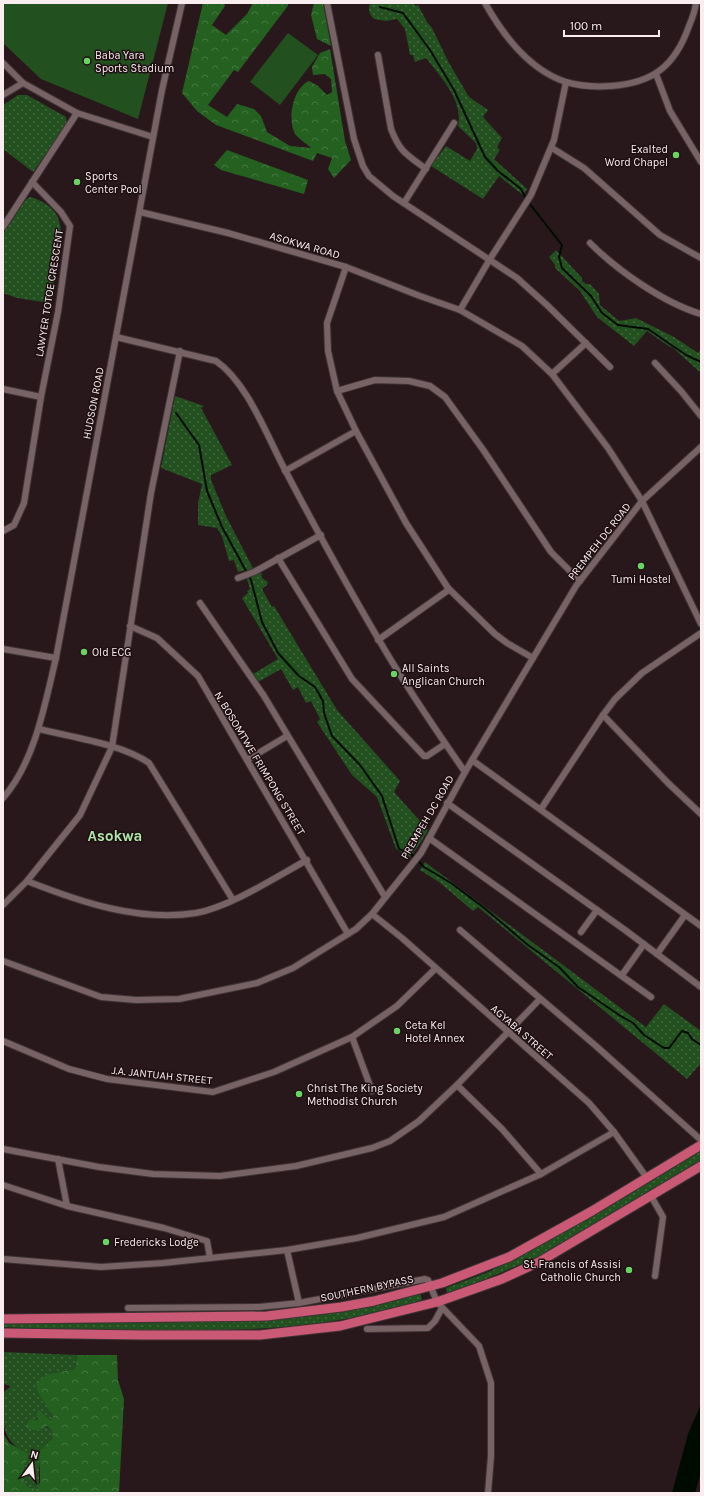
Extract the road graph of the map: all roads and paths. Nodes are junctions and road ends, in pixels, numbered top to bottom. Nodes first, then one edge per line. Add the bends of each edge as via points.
1 (182, 3) edge
2 (328, 3) edge
3 (485, 3) edge
4 (698, 7) edge
5 (378, 55) dead end
6 (3, 64) edge
7 (656, 74) junction
8 (566, 82) junction
9 (23, 83) junction
10 (3, 95) edge
11 (77, 113) junction
12 (454, 124) dead end
13 (153, 137) junction
14 (552, 148) junction
15 (701, 162) edge
16 (426, 169) junction
17 (32, 182) junction
18 (404, 203) junction
19 (140, 212) junction
20 (3, 226) edge
21 (590, 243) dead end
22 (701, 258) edge
23 (490, 259) junction
24 (346, 267) junction
25 (460, 310) junction
26 (701, 314) edge
27 (116, 337) junction
28 (586, 343) junction
29 (180, 351) junction
30 (655, 363) dead end
31 (610, 367) dead end
32 (552, 374) junction
33 (3, 388) edge
34 (337, 391) junction
35 (41, 397) junction
36 (701, 416) edge
37 (356, 430) junction
38 (701, 447) edge
39 (285, 471) junction
40 (642, 501) junction
41 (3, 531) edge
42 (321, 535) junction
43 (278, 558) junction
44 (238, 578) dead end
45 (580, 581) junction
46 (448, 588) junction
47 (200, 602) dead end
48 (701, 624) edge
49 (130, 626) junction
50 (701, 633) edge
51 (378, 640) junction
52 (3, 649) edge
53 (56, 658) junction
54 (533, 658) junction
55 (603, 715) junction
56 (39, 729) junction
57 (287, 736) junction
58 (445, 744) junction
59 (112, 747) junction
60 (247, 760) junction
61 (472, 760) junction
62 (465, 772) junction
63 (3, 798) edge
64 (447, 803) junction
65 (541, 809) junction
66 (701, 814) edge
67 (429, 838) junction
68 (307, 860) junction
69 (27, 881) junction
70 (385, 897) junction
71 (233, 900) junction
72 (3, 905) edge
73 (597, 910) junction
74 (372, 914) junction
75 (685, 915) junction
76 (701, 926) edge
77 (460, 930) dead end
78 (581, 932) dead end
79 (348, 934) junction
80 (644, 944) junction
81 (657, 954) junction
82 (3, 962) edge
83 (436, 969) junction
84 (622, 975) junction
85 (701, 987) edge
86 (651, 997) dead end
87 (540, 999) junction
88 (507, 1032) junction
89 (352, 1037) junction
90 (3, 1041) edge
91 (457, 1085) junction
92 (372, 1091) dead end
93 (614, 1132) junction
94 (701, 1140) edge
95 (701, 1145) edge
96 (3, 1149) edge
97 (58, 1159) junction
98 (701, 1166) edge
99 (541, 1174) junction
100 (647, 1178) junction
101 (3, 1185) edge
102 (651, 1196) junction
103 (67, 1206) junction
104 (287, 1250) junction
105 (210, 1258) junction
106 (3, 1259) edge
107 (655, 1276) dead end
108 (430, 1287) junction
109 (299, 1303) junction
110 (440, 1305) junction
111 (128, 1308) dead end
112 (3, 1319) edge
113 (367, 1329) dead end
114 (3, 1333) edge
115 (488, 1493) edge

1 - 13 street, HUDSON ROAD
2 - 18 street via 346,108 363,166 376,183
3 - 8 street via 515,46 544,71
4 - 7 street via 682,46
5 - 16 street via 391,129 402,151
6 - 9 street
7 - 8 street via 636,83 623,85 601,86
7 - 15 street via 670,111
8 - 14 street
9 - 10 street
9 - 11 street
11 - 13 street
11 - 17 street
12 - 16 street
13 - 19 street, HUDSON ROAD
14 - 22 street via 584,168 660,236
14 - 23 street via 531,195
16 - 18 street
17 - 20 street
17 - 35 street, LAWYER TOTOE CRESCENT via 61,212 70,226 58,312
18 - 23 street
19 - 24 street, ASOKWA ROAD via 228,232
19 - 27 street, HUDSON ROAD
21 - 26 street via 636,280 686,310
23 - 25 street
23 - 28 street via 517,278
24 - 25 street, ASOKWA ROAD
24 - 34 street via 327,323 328,351
25 - 32 street, ASOKWA ROAD via 522,346
27 - 29 street
27 - 53 street, HUDSON ROAD
28 - 31 street
28 - 32 street
29 - 39 street via 216,361 227,369 242,388
29 - 49 street via 151,494
30 - 36 street via 682,391
32 - 40 street, ASOKWA ROAD via 608,448
33 - 35 street
34 - 37 street
34 - 45 street via 375,380 409,381 430,386 445,397 551,552
35 - 41 street via 24,503 14,525
37 - 39 street
37 - 46 street via 406,523
38 - 40 street, PREMPEH DC ROAD
39 - 42 street
40 - 45 street, PREMPEH DC ROAD
40 - 48 street, ASOKWA ROAD
42 - 43 street
42 - 51 street
43 - 44 street
43 - 58 street via 352,679 424,756
45 - 54 street, PREMPEH DC ROAD
46 - 51 street via 448,591
46 - 54 street via 496,634
47 - 57 street via 264,696
49 - 59 street
49 - 60 street, N. BOSOMTWE FRIMPONG STREET via 157,638 198,676
50 - 55 street via 642,673 615,699
51 - 58 street
52 - 53 street
53 - 56 street, HUDSON ROAD
54 - 61 street, PREMPEH DC ROAD
55 - 65 street
55 - 66 street
56 - 59 street
56 - 63 street, HUDSON ROAD via 15,784
57 - 60 street
57 - 70 street
58 - 62 street
59 - 69 street via 80,815
59 - 71 street via 137,755 149,763
60 - 68 street, N. BOSOMTWE FRIMPONG STREET
61 - 62 street, PREMPEH DC ROAD
61 - 65 street
62 - 64 street, PREMPEH DC ROAD
64 - 67 street, PREMPEH DC ROAD
64 - 73 street
65 - 75 street
67 - 70 street, PREMPEH DC ROAD via 421,853
67 - 84 street
68 - 71 street
68 - 79 street, N. BOSOMTWE FRIMPONG STREET
69 - 71 street via 67,897 110,908 160,915 197,913
69 - 72 street
70 - 74 street, PREMPEH DC ROAD
73 - 78 street
73 - 80 street
74 - 79 street, PREMPEH DC ROAD
74 - 83 street, AGYABA STREET
75 - 76 street
75 - 81 street
77 - 87 street
79 - 82 street, PREMPEH DC ROAD via 293,968 257,983 179,999 136,1000 101,997
80 - 81 street
80 - 84 street
81 - 85 street
83 - 88 street, AGYABA STREET
83 - 89 street, J.A. JANTUAH STREET via 397,1006
84 - 86 street
87 - 88 street
87 - 94 street
88 - 91 street
88 - 93 street, AGYABA STREET via 589,1103
89 - 90 street, J.A. JANTUAH STREET via 274,1072 212,1092 107,1079 70,1069
89 - 92 street
91 - 97 street via 419,1120 390,1141 372,1148 296,1166 220,1176 153,1174
91 - 99 street via 502,1129
93 - 99 street
93 - 100 street, AGYABA STREET
95 - 100 highway, SOUTHERN BYPASS
96 - 97 street
97 - 103 street
98 - 102 highway
99 - 104 street via 444,1217 357,1238
100 - 108 highway, SOUTHERN BYPASS via 535,1244 480,1269
101 - 103 street
102 - 107 street via 663,1217
102 - 110 highway via 539,1262
103 - 105 street via 164,1228 208,1241
104 - 105 street
104 - 109 street
105 - 106 street via 101,1266
108 - 109 street via 428,1280 423,1278 394,1286
108 - 110 street
108 - 112 highway, SOUTHERN BYPASS via 341,1308 267,1316
109 - 111 street via 259,1307
110 - 113 street via 435,1321 428,1328
110 - 114 highway via 340,1326 263,1335
110 - 115 street via 479,1346 491,1383

